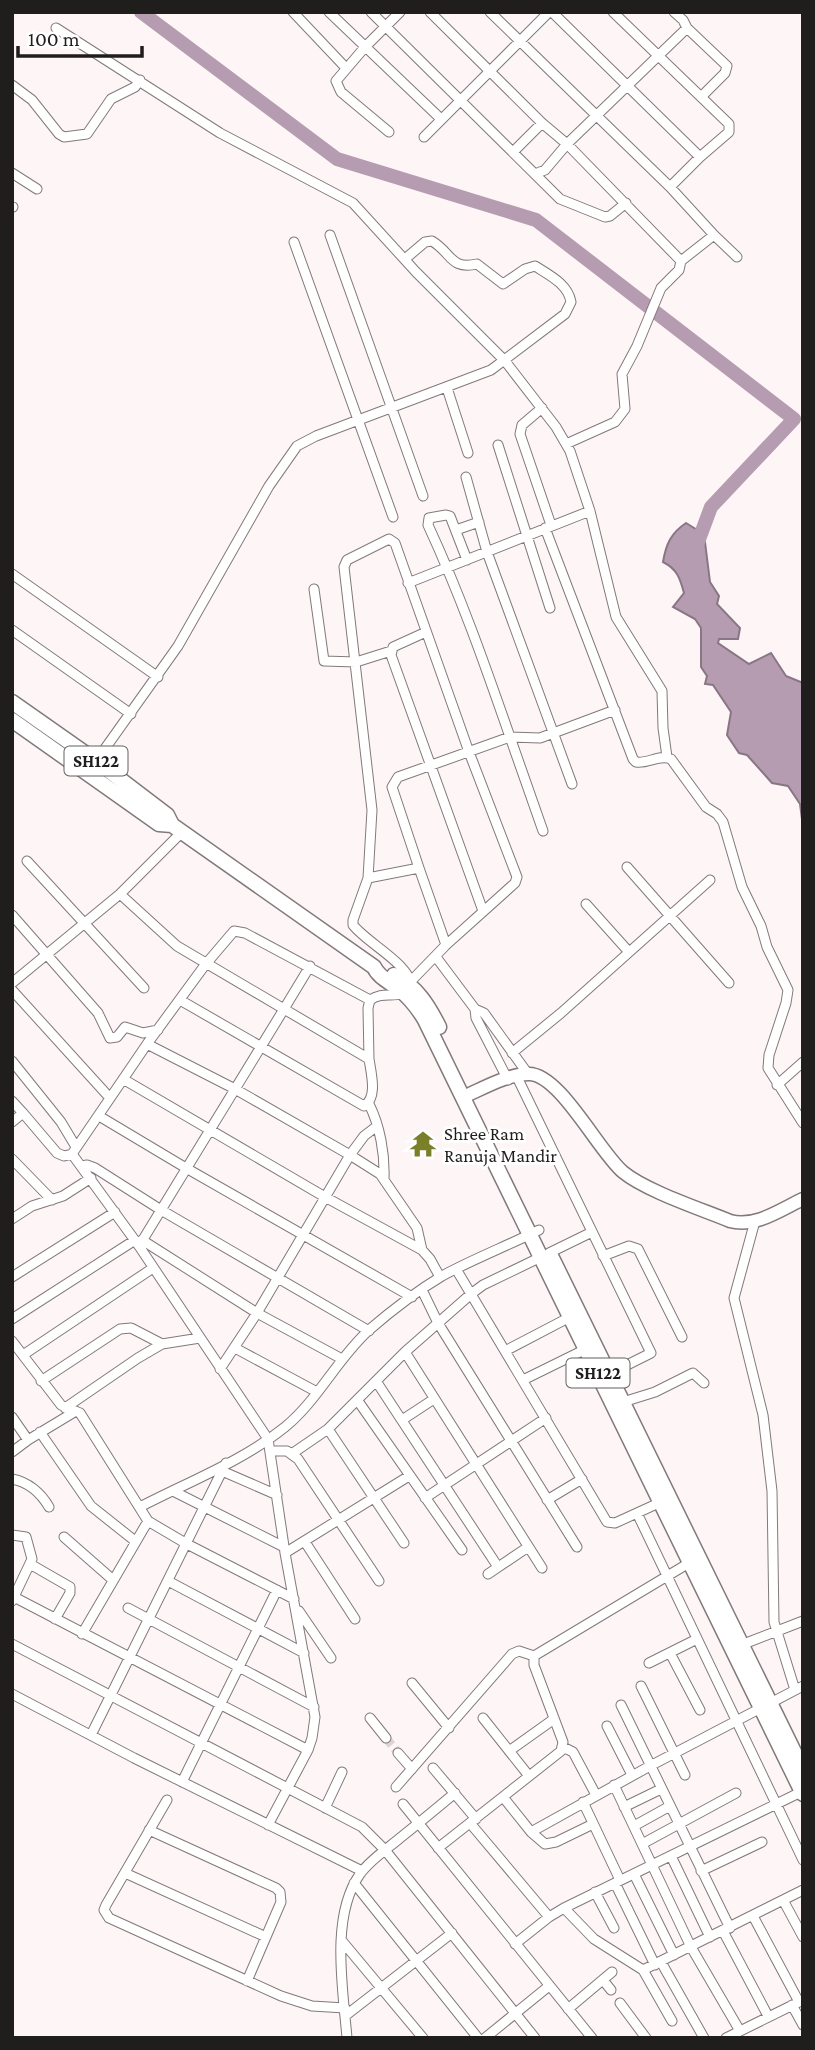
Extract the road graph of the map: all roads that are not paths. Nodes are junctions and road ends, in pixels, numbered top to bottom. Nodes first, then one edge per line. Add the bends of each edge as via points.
1 (293, 12) edge
2 (329, 12) edge
3 (371, 12) edge
4 (400, 12) edge
5 (430, 12) edge
6 (490, 12) edge
7 (551, 12) edge
8 (613, 12) edge
9 (674, 12) edge
10 (385, 27) junction
11 (56, 28) dead end
12 (687, 28) junction
13 (518, 41) junction
14 (365, 47) junction
15 (658, 56) junction
16 (346, 68) junction
17 (489, 70) junction
18 (140, 79) junction
19 (12, 85) edge
20 (626, 87) junction
21 (701, 97) junction
22 (460, 100) junction
23 (595, 116) junction
24 (441, 119) junction
25 (542, 123) junction
26 (388, 132) dead end
27 (424, 137) dead end
28 (567, 144) junction
29 (513, 152) junction
30 (700, 158) junction
31 (12, 173) edge
32 (536, 174) junction
33 (670, 187) junction
34 (37, 190) dead end
35 (626, 203) junction
36 (330, 235) dead end
37 (714, 235) junction
38 (294, 242) dead end
39 (737, 257) dead end
40 (405, 259) junction
41 (681, 261) junction
42 (505, 361) junction
43 (447, 388) junction
44 (391, 408) junction
45 (542, 408) junction
46 (357, 421) junction
47 (566, 444) junction
48 (498, 445) dead end
49 (468, 453) dead end
50 (466, 477) dead end
51 (423, 496) dead end
52 (590, 511) junction
53 (393, 517) dead end
54 (479, 522) junction
55 (548, 527) junction
56 (456, 530) junction
57 (526, 536) junction
58 (487, 552) junction
59 (467, 560) junction
60 (448, 568) junction
61 (12, 574) edge
62 (408, 583) junction
63 (314, 589) dead end
64 (550, 608) dead end
65 (12, 630) edge
66 (426, 632) junction
67 (391, 651) junction
68 (356, 662) junction
69 (158, 677) junction
70 (12, 702) edge
71 (615, 710) junction
72 (131, 714) junction
73 (12, 720) edge
74 (552, 733) junction
75 (510, 737) junction
76 (469, 752) junction
77 (667, 757) junction
78 (96, 761) junction
79 (429, 766) junction
80 (87, 774) junction
81 (572, 784) dead end
82 (177, 829) junction
83 (543, 831) dead end
84 (27, 861) dead end
85 (627, 867) dead end
86 (419, 868) junction
87 (368, 878) junction
88 (710, 880) dead end
89 (120, 894) junction
90 (586, 904) dead end
91 (483, 911) junction
92 (12, 915) edge
93 (671, 916) junction
94 (86, 923) junction
95 (446, 945) junction
96 (629, 952) junction
97 (48, 954) junction
98 (436, 957) junction
99 (205, 965) junction
100 (310, 966) junction
101 (12, 983) edge
102 (729, 984) dead end
103 (409, 987) junction
104 (144, 988) dead end
105 (12, 990) edge
106 (180, 1000) junction
107 (370, 1000) junction
108 (284, 1009) junction
109 (475, 1009) junction
110 (158, 1030) junction
111 (147, 1044) junction
112 (261, 1048) junction
113 (512, 1053) junction
114 (369, 1059) junction
115 (12, 1061) edge
116 (801, 1067) edge
117 (518, 1077) junction
118 (124, 1079) junction
119 (777, 1085) junction
120 (235, 1089) junction
121 (467, 1096) junction
122 (110, 1098) junction
123 (12, 1101) edge
124 (369, 1104) junction
125 (23, 1112) junction
126 (99, 1115) junction
127 (12, 1122) edge
128 (803, 1123) edge
129 (377, 1126) junction
130 (210, 1128) junction
131 (74, 1150) junction
132 (350, 1154) junction
133 (12, 1159) edge
134 (82, 1166) junction
135 (186, 1168) junction
136 (91, 1178) junction
137 (384, 1179) junction
138 (325, 1197) junction
139 (803, 1199) edge
140 (51, 1200) junction
141 (161, 1210) junction
142 (115, 1212) junction
143 (14, 1215) edge
144 (755, 1221) junction
145 (534, 1232) junction
146 (592, 1232) junction
147 (302, 1236) junction
148 (138, 1242) junction
149 (422, 1250) junction
150 (545, 1255) junction
151 (603, 1256) junction
152 (153, 1268) junction
153 (456, 1269) junction
154 (12, 1277) edge
155 (440, 1277) junction
156 (278, 1278) junction
157 (422, 1290) junction
158 (471, 1294) junction
159 (411, 1297) junction
160 (257, 1313) junction
161 (570, 1317) junction
162 (12, 1319) edge
163 (438, 1322) junction
164 (369, 1331) junction
165 (682, 1337) dead end
166 (200, 1338) junction
167 (12, 1341) edge
168 (163, 1344) junction
169 (235, 1348) junction
170 (586, 1349) junction
171 (505, 1351) junction
172 (405, 1352) junction
173 (23, 1355) junction
174 (342, 1359) junction
175 (220, 1369) junction
176 (610, 1374) junction
177 (523, 1380) junction
178 (41, 1381) junction
179 (376, 1381) junction
180 (704, 1384) dead end
181 (317, 1392) junction
182 (434, 1399) junction
183 (358, 1401) junction
184 (623, 1402) junction
185 (65, 1408) junction
186 (76, 1411) junction
187 (12, 1417) edge
188 (546, 1418) junction
189 (402, 1420) junction
190 (328, 1430) junction
191 (40, 1432) junction
192 (633, 1434) junction
193 (268, 1439) junction
194 (28, 1440) junction
195 (510, 1441) junction
196 (271, 1451) junction
197 (12, 1452) edge
198 (293, 1453) junction
199 (475, 1464) junction
200 (224, 1467) junction
201 (409, 1476) junction
202 (12, 1479) edge
203 (582, 1479) junction
204 (444, 1484) junction
205 (173, 1490) junction
206 (278, 1495) junction
207 (373, 1498) junction
208 (425, 1498) junction
209 (547, 1500) junction
210 (661, 1502) junction
211 (49, 1507) dead end
212 (140, 1507) junction
213 (205, 1508) junction
214 (637, 1513) junction
215 (339, 1520) junction
216 (148, 1521) junction
217 (12, 1535) edge
218 (64, 1537) dead end
219 (135, 1541) junction
220 (305, 1542) junction
221 (404, 1543) dead end
222 (187, 1544) junction
223 (528, 1547) junction
224 (577, 1547) dead end
225 (285, 1550) junction
226 (462, 1550) dead end
227 (694, 1560) junction
228 (30, 1564) junction
229 (498, 1567) junction
230 (542, 1568) dead end
231 (488, 1574) dead end
232 (667, 1576) junction
233 (113, 1580) junction
234 (168, 1581) junction
235 (379, 1581) dead end
236 (277, 1590) junction
237 (13, 1599) edge
238 (295, 1603) junction
239 (128, 1608) dead end
240 (55, 1619) junction
241 (148, 1619) junction
242 (355, 1619) dead end
243 (803, 1621) edge
244 (258, 1630) junction
245 (777, 1631) junction
246 (82, 1634) junction
247 (697, 1639) junction
248 (12, 1644) edge
249 (741, 1644) junction
250 (304, 1653) junction
251 (670, 1653) junction
252 (534, 1656) junction
253 (128, 1657) junction
254 (331, 1658) dead end
255 (649, 1663) dead end
256 (240, 1667) junction
257 (412, 1683) dead end
258 (641, 1686) dead end
259 (799, 1688) edge
260 (12, 1694) edge
261 (110, 1696) junction
262 (221, 1705) junction
263 (621, 1706) dead end
264 (314, 1707) junction
265 (765, 1707) junction
266 (699, 1710) dead end
267 (370, 1718) dead end
268 (483, 1718) dead end
269 (554, 1719) junction
270 (736, 1722) junction
271 (607, 1726) dead end
272 (449, 1728) junction
273 (91, 1735) junction
274 (386, 1738) tunnel mouth
275 (201, 1744) junction
276 (563, 1746) junction
277 (307, 1750) junction
278 (509, 1751) junction
279 (398, 1753) tunnel mouth
280 (674, 1754) junction
281 (650, 1766) junction
282 (433, 1768) dead end
283 (802, 1768) edge
284 (412, 1769) junction
285 (342, 1772) dead end
286 (632, 1775) junction
287 (685, 1775) dead end
288 (529, 1776) junction
289 (182, 1782) junction
290 (614, 1785) junction
291 (396, 1787) dead end
292 (288, 1788) junction
293 (661, 1789) junction
294 (802, 1792) edge
295 (454, 1793) junction
296 (736, 1793) dead end
297 (596, 1795) junction
298 (503, 1797) junction
299 (167, 1800) dead end
300 (583, 1802) junction
301 (403, 1804) dead end
302 (775, 1804) junction
303 (670, 1806) junction
304 (624, 1807) junction
305 (326, 1808) junction
306 (473, 1821) junction
307 (419, 1823) junction
308 (593, 1824) junction
309 (678, 1824) junction
310 (268, 1825) junction
311 (634, 1826) junction
312 (149, 1830) junction
313 (531, 1832) junction
314 (762, 1842) dead end
315 (642, 1844) junction
316 (689, 1847) junction
317 (438, 1848) junction
318 (386, 1850) junction
319 (671, 1856) junction
320 (803, 1860) edge
321 (652, 1865) junction
322 (362, 1871) junction
323 (701, 1871) junction
324 (125, 1873) junction
325 (634, 1874) junction
326 (617, 1881) junction
327 (354, 1883) junction
328 (803, 1889) edge
329 (595, 1892) junction
330 (783, 1900) junction
331 (564, 1908) junction
332 (753, 1916) junction
333 (549, 1917) junction
334 (614, 1928) dead end
335 (726, 1929) junction
336 (452, 1934) junction
337 (266, 1937) junction
338 (710, 1937) junction
339 (803, 1937) edge
340 (342, 1941) junction
341 (515, 1944) junction
342 (691, 1947) junction
343 (674, 1955) junction
344 (417, 1961) junction
345 (658, 1963) junction
346 (643, 1970) junction
347 (612, 1972) dead end
348 (603, 1980) junction
349 (247, 1981) junction
350 (549, 1986) junction
351 (382, 1988) junction
352 (611, 1990) dead end
353 (798, 2002) edge
354 (620, 2003) dead end
355 (568, 2009) junction
356 (345, 2012) junction
357 (515, 2013) junction
358 (768, 2017) junction
359 (673, 2021) dead end
360 (803, 2025) edge
361 (740, 2031) junction
362 (347, 2038) edge
363 (423, 2038) edge
364 (478, 2038) edge
365 (485, 2038) edge
366 (535, 2038) edge
367 (592, 2038) edge
368 (646, 2038) edge
369 (704, 2038) edge
370 (726, 2038) edge

1 - 16 street
2 - 14 street
3 - 10 street
4 - 10 street
5 - 17 street
6 - 13 street
7 - 13 street
7 - 20 street
8 - 15 street
9 - 12 street
10 - 14 street
10 - 22 street
11 - 18 street
12 - 15 street
12 - 21 street via 727,66
13 - 17 street
13 - 23 street
14 - 16 street
14 - 24 street
15 - 20 street
15 - 21 street
16 - 26 street via 336,81 341,92
17 - 22 street
17 - 25 street
18 - 19 street via 135,87 111,99 91,130 64,137 32,100
18 - 40 street via 220,133 353,203
20 - 23 street
20 - 30 street
21 - 30 street via 731,128
22 - 24 street
22 - 29 street
23 - 28 street
23 - 33 street
24 - 27 street
25 - 28 street
25 - 29 street
28 - 32 street
28 - 35 street
29 - 32 street
30 - 33 street
31 - 34 street
32 - 35 street via 560,199 606,217
33 - 37 street
35 - 41 street
36 - 44 street
37 - 39 street
37 - 41 street
38 - 46 street
40 - 42 street
40 - 42 street via 432,241 458,265 477,264 500,283 508,283 530,266 559,282 571,298 569,310
41 - 47 street via 661,288 622,374 625,409 615,422
42 - 43 street
42 - 45 street
43 - 44 street
43 - 49 street
44 - 46 street
44 - 51 street
45 - 47 street
45 - 55 street via 522,425 520,434
46 - 53 street
46 - 69 street via 297,446 259,502
47 - 52 street
48 - 57 street
50 - 54 street
52 - 55 street
52 - 77 street via 616,617 662,691
54 - 56 street
54 - 58 street
55 - 57 street
55 - 71 street
56 - 59 street
56 - 60 street via 446,515 427,520
57 - 58 street
57 - 64 street
58 - 59 street
58 - 74 street
59 - 60 street
60 - 62 street
60 - 75 street
61 - 69 street
62 - 66 street
62 - 68 street via 392,539 347,560 344,567
63 - 68 street via 324,661
65 - 72 street
66 - 67 street
66 - 76 street
67 - 68 street
67 - 79 street
68 - 87 street via 372,810
69 - 72 street
70 - 78 main road, SH122
71 - 74 street
71 - 77 street via 635,762
72 - 78 street
73 - 80 main road, SH122
74 - 75 street
74 - 81 street
75 - 76 street
75 - 83 street
76 - 79 street
76 - 91 street via 517,877
77 - 119 street via 706,807 721,818 742,887 788,990 768,1062
78 - 80 street
78 - 82 main road, SH122 via 167,815
79 - 86 street via 398,777 392,787
79 - 91 street
80 - 82 main road, SH122 via 159,824
82 - 89 street
82 - 103 main road, SH122
84 - 94 street
85 - 93 street
86 - 87 street
86 - 95 street
87 - 103 street via 354,926 398,964
88 - 93 street
89 - 94 street
89 - 99 street via 170,941
90 - 96 street
91 - 95 street
92 - 97 street
93 - 96 street
93 - 102 street
94 - 97 street
94 - 104 street
95 - 98 street
96 - 113 street
97 - 101 street
97 - 110 street via 98,1013 110,1038 125,1027
98 - 103 street
98 - 109 street
99 - 100 street via 229,934 239,930
99 - 106 street
99 - 108 street
100 - 107 street
100 - 108 street
103 - 107 street via 394,996
103 - 121 main road, SH122 via 430,1009
105 - 122 street
106 - 110 street
106 - 112 street
107 - 114 street
108 - 112 street
108 - 114 street
109 - 113 street via 484,1013
109 - 117 street via 476,1018
110 - 111 street
111 - 118 street
111 - 120 street
112 - 120 street
112 - 124 street via 360,1105
113 - 117 street
114 - 124 street
115 - 131 street via 61,1122
116 - 119 street
117 - 121 street
117 - 144 street via 546,1080 572,1106 613,1163 631,1178 730,1221
117 - 146 street
118 - 122 street
118 - 130 street
119 - 128 street
120 - 130 street
120 - 132 street
121 - 145 main road, SH122
122 - 126 street
123 - 125 street
124 - 129 street
125 - 127 street
125 - 131 street via 57,1153 64,1156
126 - 131 street
126 - 135 street
129 - 132 street
129 - 137 street
130 - 135 street
130 - 138 street
131 - 134 street
132 - 137 street
132 - 138 street
133 - 140 street
134 - 136 street
134 - 141 street via 95,1168
135 - 141 street
135 - 147 street
136 - 140 street
136 - 142 street
137 - 149 street via 417,1228
138 - 147 street
138 - 149 street
139 - 144 street
140 - 143 street
141 - 148 street
141 - 156 street
142 - 148 street
142 - 154 street
144 - 245 street via 734,1298 762,1415 772,1490
145 - 150 main road, SH122
145 - 153 street
146 - 150 street
146 - 151 street
147 - 156 street
147 - 159 street
148 - 152 street
148 - 160 street
148 - 162 street
149 - 155 street
150 - 158 street
150 - 161 main road, SH122
150 - 176 main road, SH122
151 - 165 street via 629,1246 638,1249
151 - 176 street via 651,1353
152 - 166 street
152 - 173 street
153 - 155 street
153 - 158 street
155 - 157 street
156 - 160 street
156 - 164 street
157 - 159 street
157 - 163 street
158 - 163 street
158 - 171 street
159 - 164 street
160 - 169 street
160 - 174 street
161 - 170 main road, SH122
161 - 171 street
163 - 172 street
163 - 195 street
164 - 174 street
166 - 168 street
166 - 175 street
167 - 173 street
168 - 178 street via 131,1328 120,1329
168 - 185 street
169 - 175 street
169 - 181 street
170 - 177 street
170 - 192 main road, SH122
171 - 177 street
172 - 179 street
172 - 182 street
173 - 178 street
174 - 181 street
175 - 193 street
176 - 184 main road, SH122
177 - 188 street
178 - 185 street
179 - 183 street
179 - 189 street
180 - 184 street via 693,1373
181 - 193 street
182 - 189 street
182 - 199 street
183 - 190 street
183 - 201 street
184 - 192 main road, SH122
185 - 186 street
186 - 191 street
186 - 212 street
187 - 194 street
188 - 195 street
188 - 203 street
189 - 204 street
190 - 198 street
190 - 207 street
191 - 194 street
191 - 219 street via 91,1506
192 - 210 main road, SH122
192 - 227 main road, SH122
193 - 196 street
193 - 200 street
194 - 197 street
195 - 199 street
195 - 209 street
196 - 198 street
196 - 206 street
198 - 215 street
199 - 204 street
199 - 223 street
200 - 205 street
200 - 206 street
200 - 213 street
201 - 207 street
201 - 208 street
202 - 211 street via 39,1493
203 - 209 street
203 - 214 street via 610,1524
204 - 208 street
204 - 229 street
205 - 212 street
205 - 213 street
206 - 225 street
207 - 215 street
207 - 221 street
208 - 226 street
209 - 224 street
210 - 214 street
210 - 227 main road, SH122
212 - 216 street
213 - 222 street
213 - 225 street
214 - 232 street
215 - 220 street
215 - 235 street
216 - 219 street
216 - 222 street
217 - 228 street via 28,1539
218 - 233 street
219 - 233 street
220 - 225 street
220 - 242 street
222 - 234 street
222 - 236 street
223 - 229 street
223 - 230 street
225 - 238 street
227 - 232 street
227 - 249 main road, SH122
227 - 265 main road, SH122
228 - 237 street
228 - 240 street via 70,1587
229 - 231 street
232 - 247 street
232 - 252 street
233 - 246 street
234 - 241 street
234 - 244 street
236 - 238 street
236 - 244 street
237 - 240 street
238 - 250 street
238 - 254 street
239 - 241 street
240 - 246 street
241 - 253 street
241 - 256 street
243 - 245 street
244 - 250 street
244 - 256 street
245 - 249 street
245 - 259 street
246 - 253 street
247 - 251 street
247 - 270 street
248 - 261 street
249 - 265 main road, SH122
250 - 264 street
251 - 255 street
251 - 266 street
252 - 269 street
252 - 272 street via 519,1651 512,1654
253 - 261 street
253 - 262 street
256 - 262 street
256 - 264 street
257 - 272 street
258 - 280 street
259 - 265 street
260 - 273 street
261 - 273 street
261 - 275 street
262 - 275 street
262 - 277 street
263 - 281 street
264 - 277 street
265 - 270 street
265 - 283 main road, SH122
265 - 294 main road, SH122
267 - 274 street
268 - 278 street
269 - 276 street
269 - 278 street
270 - 280 street
270 - 302 street
271 - 286 street
272 - 284 street
273 - 289 street
275 - 289 street
275 - 292 street
276 - 288 street
276 - 297 street via 573,1752
277 - 292 street
278 - 288 street
279 - 284 street
280 - 281 street
280 - 287 street
281 - 286 street
281 - 293 street
282 - 295 street
284 - 291 street
285 - 305 street
286 - 290 street
288 - 298 street
289 - 310 street
290 - 297 street
290 - 304 street
292 - 305 street
292 - 310 street
293 - 303 street
293 - 304 street
294 - 302 street
295 - 306 street
295 - 307 street
296 - 309 street
297 - 300 street
298 - 306 street
298 - 313 street
299 - 312 street
300 - 308 street
300 - 313 street
301 - 307 street
302 - 316 street
302 - 320 street
303 - 309 street
303 - 311 street
304 - 311 street
305 - 318 street via 362,1827
306 - 317 street
306 - 333 street
307 - 317 street
307 - 318 street
308 - 313 street via 550,1844
308 - 326 street
309 - 315 street
309 - 316 street
310 - 322 street
311 - 315 street
312 - 324 street
312 - 337 street via 276,1888 281,1902
314 - 323 street
315 - 321 street
316 - 319 street
316 - 323 street
317 - 341 street
318 - 322 street
318 - 336 street
319 - 321 street
319 - 338 street
321 - 325 street
321 - 342 street
322 - 327 street
323 - 335 street
324 - 337 street
324 - 349 street via 104,1910 108,1918
325 - 326 street
325 - 343 street
326 - 329 street
326 - 345 street
327 - 340 street
327 - 344 street
328 - 330 street
329 - 331 street
329 - 334 street
330 - 332 street
330 - 339 street
331 - 333 street
331 - 346 street via 594,1939
332 - 335 street
332 - 353 street
333 - 341 street
335 - 338 street
335 - 358 street
336 - 344 street
336 - 357 street
337 - 349 street
338 - 342 street
340 - 351 street
340 - 356 street
341 - 350 street
342 - 343 street
342 - 361 street
343 - 345 street
344 - 351 street
344 - 364 street
345 - 346 street
345 - 369 street
346 - 359 street
347 - 348 street
348 - 352 street
348 - 355 street
349 - 356 street via 294,2001
350 - 355 street
350 - 357 street
351 - 356 street
351 - 363 street
353 - 358 street
353 - 360 street
354 - 368 street
355 - 367 street
356 - 362 street
357 - 365 street
357 - 366 street
358 - 361 street
361 - 370 street

